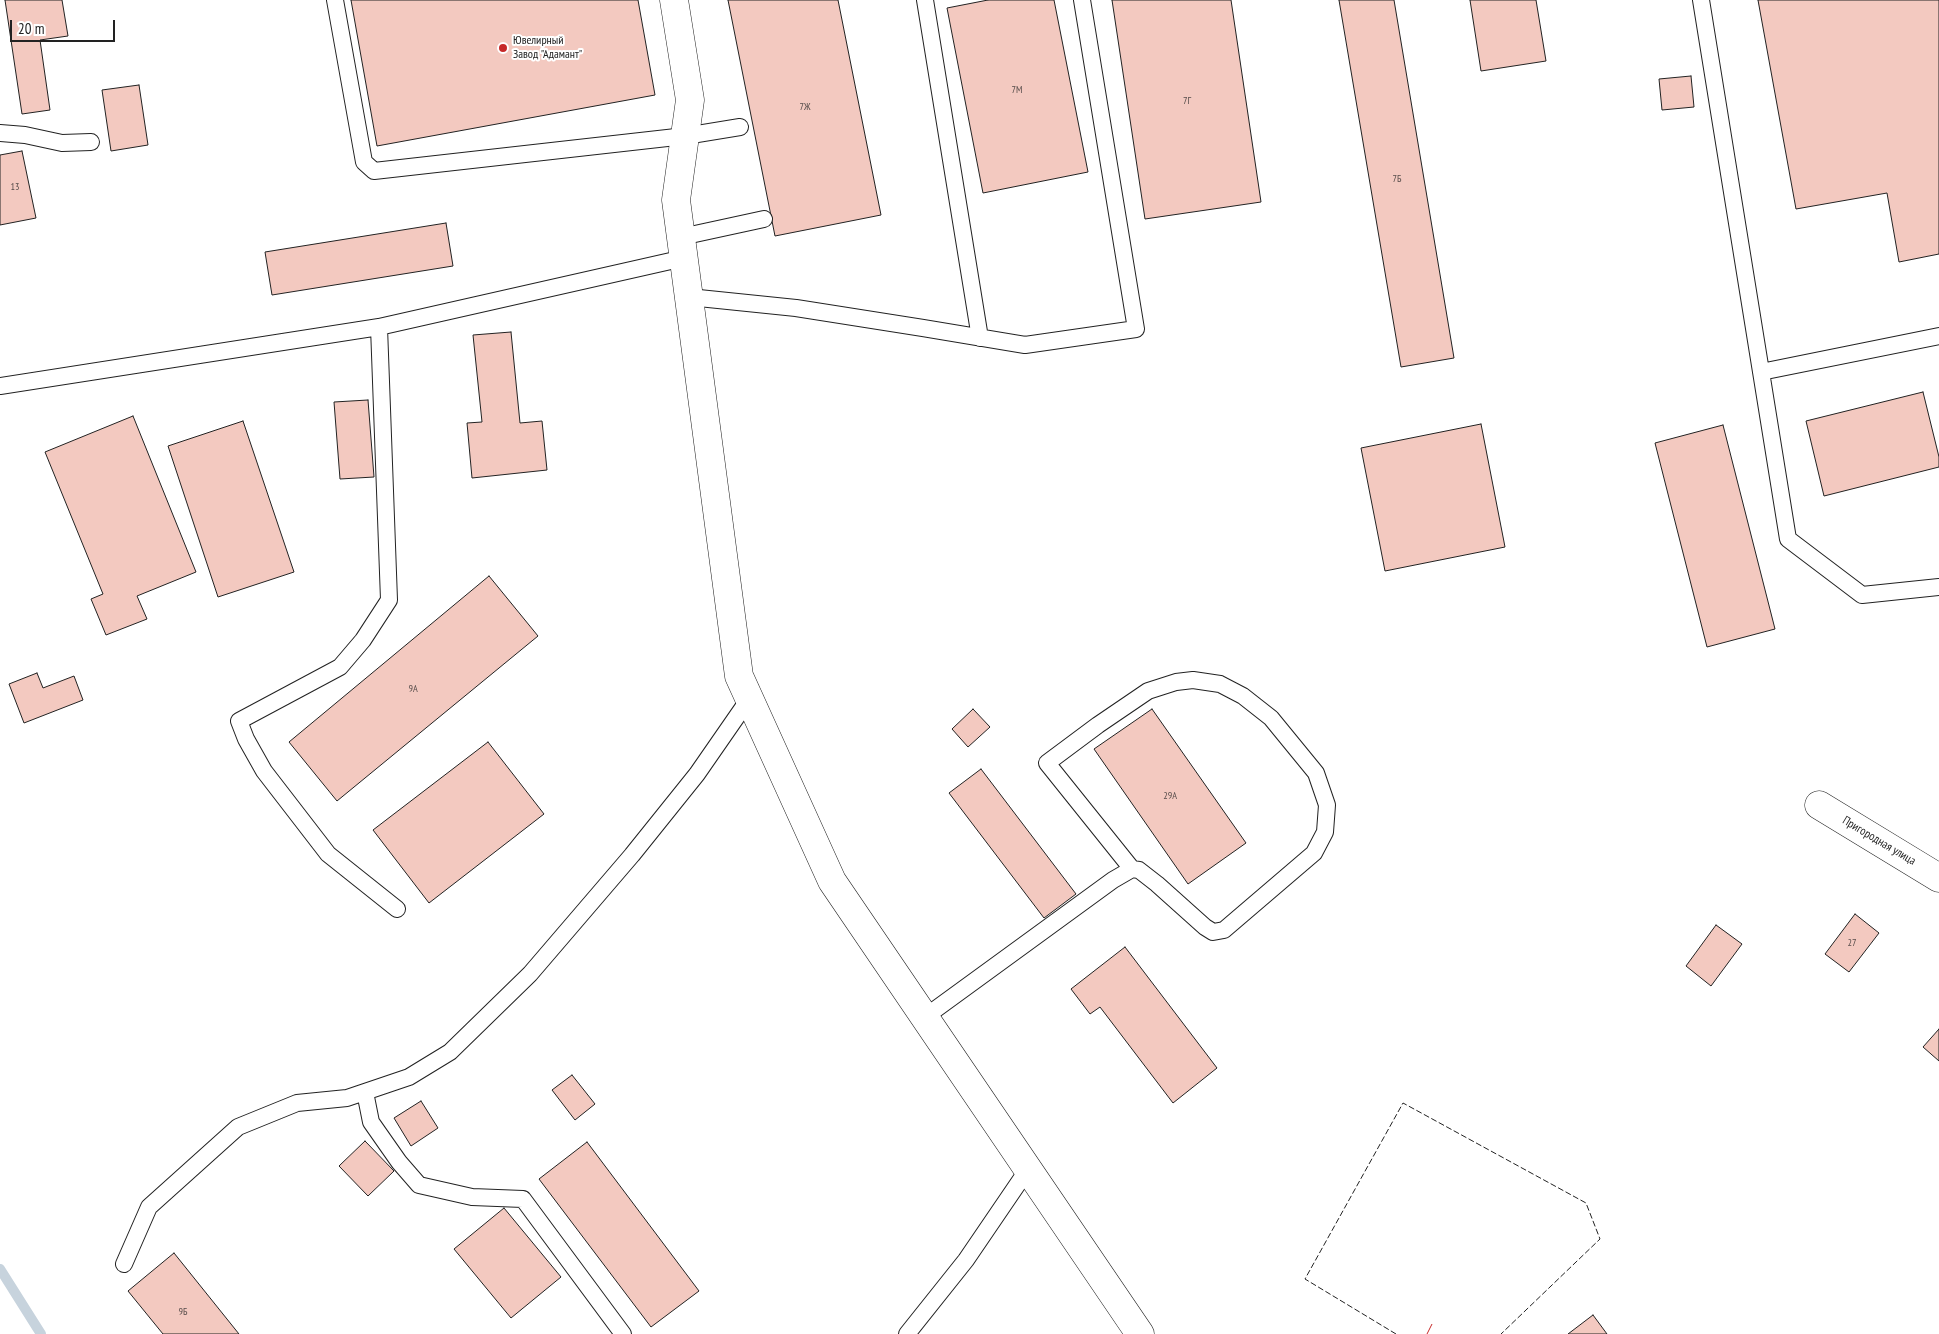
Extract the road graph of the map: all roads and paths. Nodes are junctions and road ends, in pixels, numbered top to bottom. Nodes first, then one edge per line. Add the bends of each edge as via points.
1 (335, 0) edge
2 (674, 0) edge
3 (924, 0) edge
4 (1082, 0) edge
5 (1701, 0) edge
6 (740, 127) dead end
7 (0, 133) edge
8 (685, 136) junction
9 (91, 142) dead end
10 (764, 219) dead end
11 (682, 248) junction
12 (689, 297) junction
13 (380, 326) junction
14 (1939, 336) edge
15 (980, 338) junction
16 (1761, 372) junction
17 (0, 386) edge
18 (1939, 586) edge
19 (749, 699) junction
20 (1819, 805) dead end
21 (1132, 869) junction
22 (1939, 878) edge
23 (397, 908) dead end
24 (925, 1017) junction
25 (365, 1092) junction
26 (1028, 1169) junction
27 (124, 1264) dead end
28 (623, 1334) edge
29 (907, 1334) edge
30 (1140, 1334) edge

1 - 8 lane via 364,162 374,171
2 - 8 street via 690,100
3 - 15 lane
4 - 15 lane via 1136,329 1025,346
5 - 16 lane
6 - 8 lane
7 - 9 lane via 62,143
8 - 11 street via 676,200
10 - 11 lane
11 - 12 street
11 - 13 lane
12 - 15 lane via 796,308
12 - 19 street via 739,676
13 - 17 lane
13 - 23 lane via 389,600 363,640 340,667 239,721 264,771 328,854
14 - 16 lane
16 - 18 lane via 1788,539 1862,595
19 - 24 street via 832,882
19 - 25 lane via 662,818 530,974 450,1052 409,1077
20 - 22 street, Пригородная улица
21 - 21 lane via 1047,763 1148,691 1192,680 1220,684 1243,696 1270,718 1316,773 1327,805 1325,832 1314,853 1224,930 1213,932 1205,927 1157,884 1139,870
21 - 24 lane
24 - 26 street
25 - 27 lane via 347,1098 297,1103 238,1127 149,1208
25 - 28 lane via 371,1122 419,1185 472,1197 523,1199
26 - 29 lane via 966,1260
26 - 30 street

